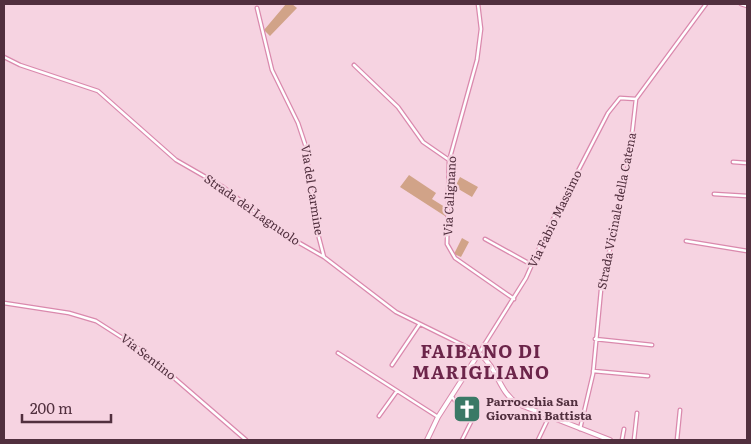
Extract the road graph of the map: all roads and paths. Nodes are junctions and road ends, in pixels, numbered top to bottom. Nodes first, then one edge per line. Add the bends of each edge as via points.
1 (478, 4) edge
2 (706, 4) edge
3 (742, 4) edge
4 (747, 6) edge
5 (257, 8) dead end
6 (4, 57) edge
7 (354, 65) dead end
8 (636, 99) junction
9 (449, 160) junction
10 (733, 162) dead end
11 (747, 163) edge
12 (714, 194) dead end
13 (747, 196) edge
14 (485, 239) dead end
15 (686, 241) dead end
16 (747, 251) edge
17 (324, 257) junction
18 (532, 265) junction
19 (514, 299) junction
20 (4, 304) edge
21 (420, 324) junction
22 (595, 339) junction
23 (652, 345) dead end
24 (338, 353) dead end
25 (479, 353) junction
26 (392, 365) dead end
27 (593, 371) junction
28 (648, 376) dead end
29 (396, 391) junction
30 (452, 397) junction
31 (680, 410) dead end
32 (637, 413) dead end
33 (379, 416) dead end
34 (438, 417) junction
35 (549, 417) junction
36 (580, 429) junction
37 (624, 429) dead end
38 (246, 440) edge
39 (427, 440) edge
40 (462, 440) edge
41 (538, 440) edge
42 (610, 440) edge
43 (622, 440) edge
44 (634, 440) edge
45 (677, 440) edge

1 - 9 street, Via Calignano via 481,29 477,60
2 - 8 street
3 - 4 street
5 - 17 street, Via del Carmine via 272,70 306,147 314,215
6 - 17 street, Strada del Lagnuolo via 98,91 176,160 223,187 282,234
7 - 9 street via 398,107 423,142
8 - 18 street, Via Fabio Massimo via 620,98 608,113
8 - 22 street, Strada Vicinale della Catena via 629,161 603,280
9 - 19 street, Via Calignano via 447,244 450,252
10 - 11 street
12 - 13 street
14 - 18 street
15 - 16 street
17 - 21 street via 396,312
18 - 19 street, Via Fabio Massimo
19 - 25 street, Via Fabio Massimo
20 - 38 street, Via Sentino via 69,313 96,321 143,350
21 - 25 street
21 - 26 street
22 - 23 street
22 - 27 street, Strada Vicinale della Catena
24 - 29 street
25 - 30 street
25 - 35 street via 496,370 503,390 511,399
27 - 28 street
27 - 36 street, Strada Vicinale della Catena
29 - 33 street
29 - 34 street
30 - 34 street
30 - 40 street via 472,420
31 - 45 street
32 - 44 street
34 - 39 street
35 - 36 street
35 - 41 street
36 - 42 street
37 - 43 street

